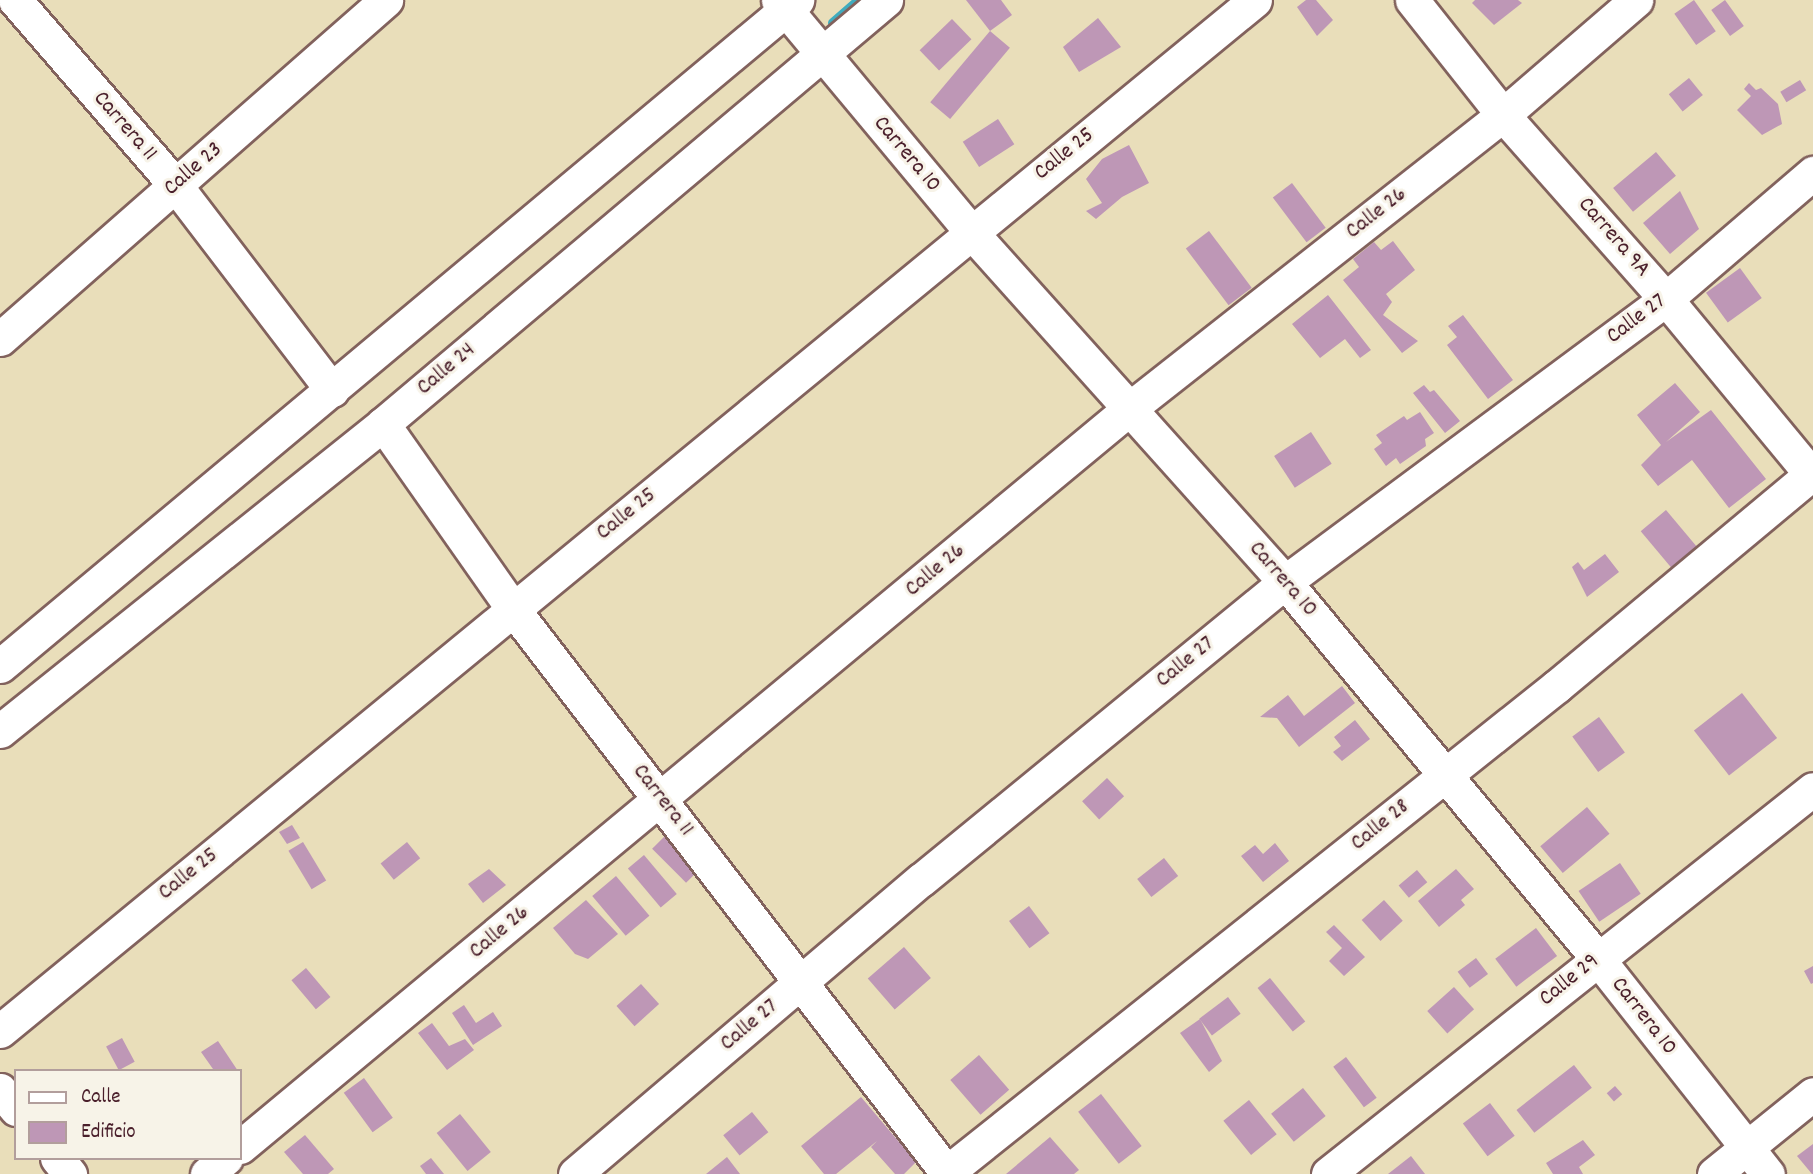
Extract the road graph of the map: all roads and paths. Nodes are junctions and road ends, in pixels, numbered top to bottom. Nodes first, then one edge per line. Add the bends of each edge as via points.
1 (15, 0) edge
2 (386, 0) edge
3 (886, 0) edge
4 (1255, 0) edge
5 (1412, 0) edge
6 (1636, 0) edge
7 (788, 6) edge
8 (819, 51) junction
9 (1503, 115) junction
10 (1813, 173) edge
11 (176, 186) junction
12 (971, 232) junction
13 (1666, 299) junction
14 (0, 339) edge
15 (332, 390) junction
16 (1129, 410) junction
17 (383, 424) junction
18 (1812, 474) edge
19 (1285, 582) junction
20 (513, 609) junction
21 (0, 666) edge
22 (0, 730) edge
23 (1446, 774) junction
24 (1813, 789) edge
25 (662, 799) junction
26 (1598, 960) junction
27 (801, 982) junction
28 (0, 1031) edge
29 (0, 1090) edge
30 (1813, 1094) edge
31 (14, 1107) edge
32 (242, 1145) edge
33 (1746, 1149) junction
34 (59, 1160) edge
35 (224, 1160) edge
36 (70, 1174) edge
37 (207, 1174) edge
38 (575, 1174) edge
39 (947, 1174) edge
40 (1328, 1174) edge
41 (1714, 1174) edge
42 (1768, 1174) edge

1 - 11 street, Carrera 11
2 - 11 street, Calle 23
3 - 8 street, Calle 24
4 - 12 street, Calle 25
5 - 9 street, Carrera 9A
6 - 9 street, Calle 26
7 - 8 street, Carrera 10
7 - 15 street
8 - 12 street, Carrera 10
8 - 17 street, Calle 24
9 - 13 street, Carrera 9A
9 - 16 street, Calle 26
10 - 13 street, Calle 27
11 - 14 street, Calle 23
11 - 15 street, Carrera 11
12 - 16 street, Carrera 10
12 - 20 street, Calle 25
13 - 18 street, Carrera 9A
13 - 19 street, Calle 27
15 - 21 street
16 - 19 street, Carrera 10
16 - 25 street, Calle 26
17 - 20 street, Carrera 11
17 - 22 street, Calle 24
18 - 23 street, Calle 28
19 - 23 street, Carrera 10
19 - 27 street, Calle 27
20 - 25 street, Carrera 11
20 - 28 street, Calle 25
23 - 26 street, Carrera 10
23 - 39 street, Calle 28
24 - 26 street, Calle 29
25 - 27 street, Carrera 11
25 - 32 street, Calle 26
26 - 33 street, Carrera 10
26 - 40 street, Calle 29
27 - 38 street, Calle 27
27 - 39 street, Carrera 11
29 - 31 street
30 - 33 street
33 - 41 street
33 - 42 street, Carrera 10
34 - 36 street
35 - 37 street

